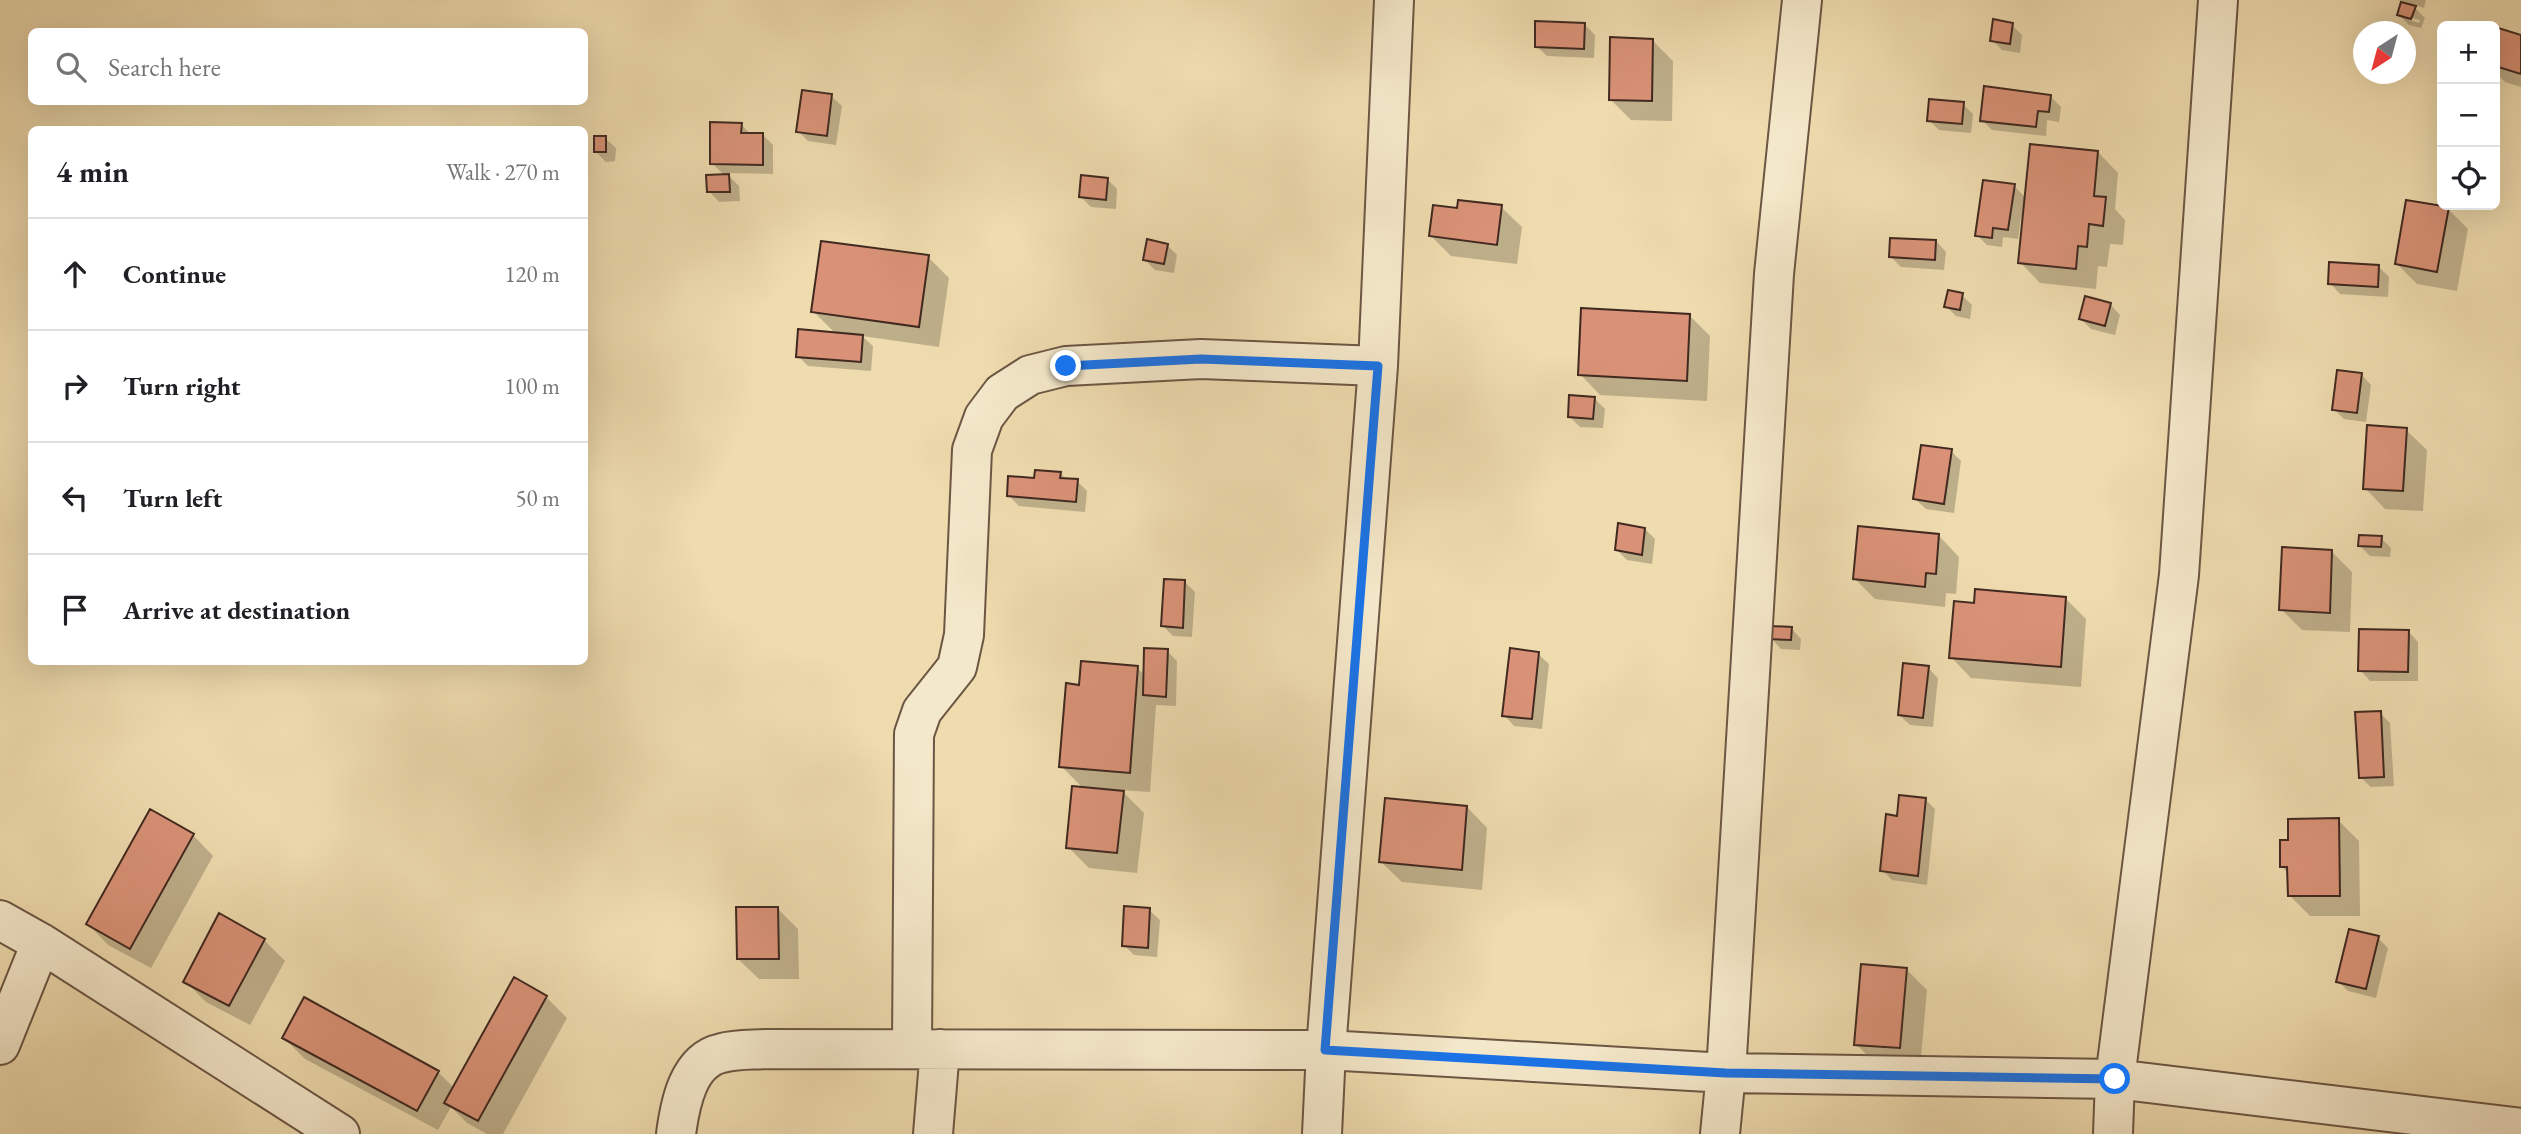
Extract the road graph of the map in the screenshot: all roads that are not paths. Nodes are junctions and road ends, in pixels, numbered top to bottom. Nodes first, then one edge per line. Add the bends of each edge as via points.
1 (1394, 0) edge
2 (1802, 0) edge
3 (2218, 0) edge
4 (1378, 366) junction
5 (0, 920) edge
6 (41, 943) junction
7 (0, 1045) edge
8 (926, 1049) junction
9 (1325, 1050) junction
10 (1726, 1073) junction
11 (2115, 1079) junction
12 (2520, 1130) edge
13 (340, 1134) edge
14 (676, 1134) edge
15 (933, 1134) edge
16 (1322, 1134) edge
17 (1720, 1134) edge
18 (2113, 1134) edge

1 - 4 street
2 - 10 street via 1774,274
3 - 11 street via 2179,575
4 - 8 street via 1201,359 1066,366 1030,375 1002,393 984,417 972,450 964,635 957,667 922,711 914,734
4 - 9 street
5 - 6 street
6 - 7 street
6 - 13 street
8 - 9 street
8 - 14 street via 720,1053 699,1064 680,1109
8 - 15 street
9 - 10 street
9 - 16 street
10 - 11 street
10 - 17 street
11 - 12 street
11 - 18 street

